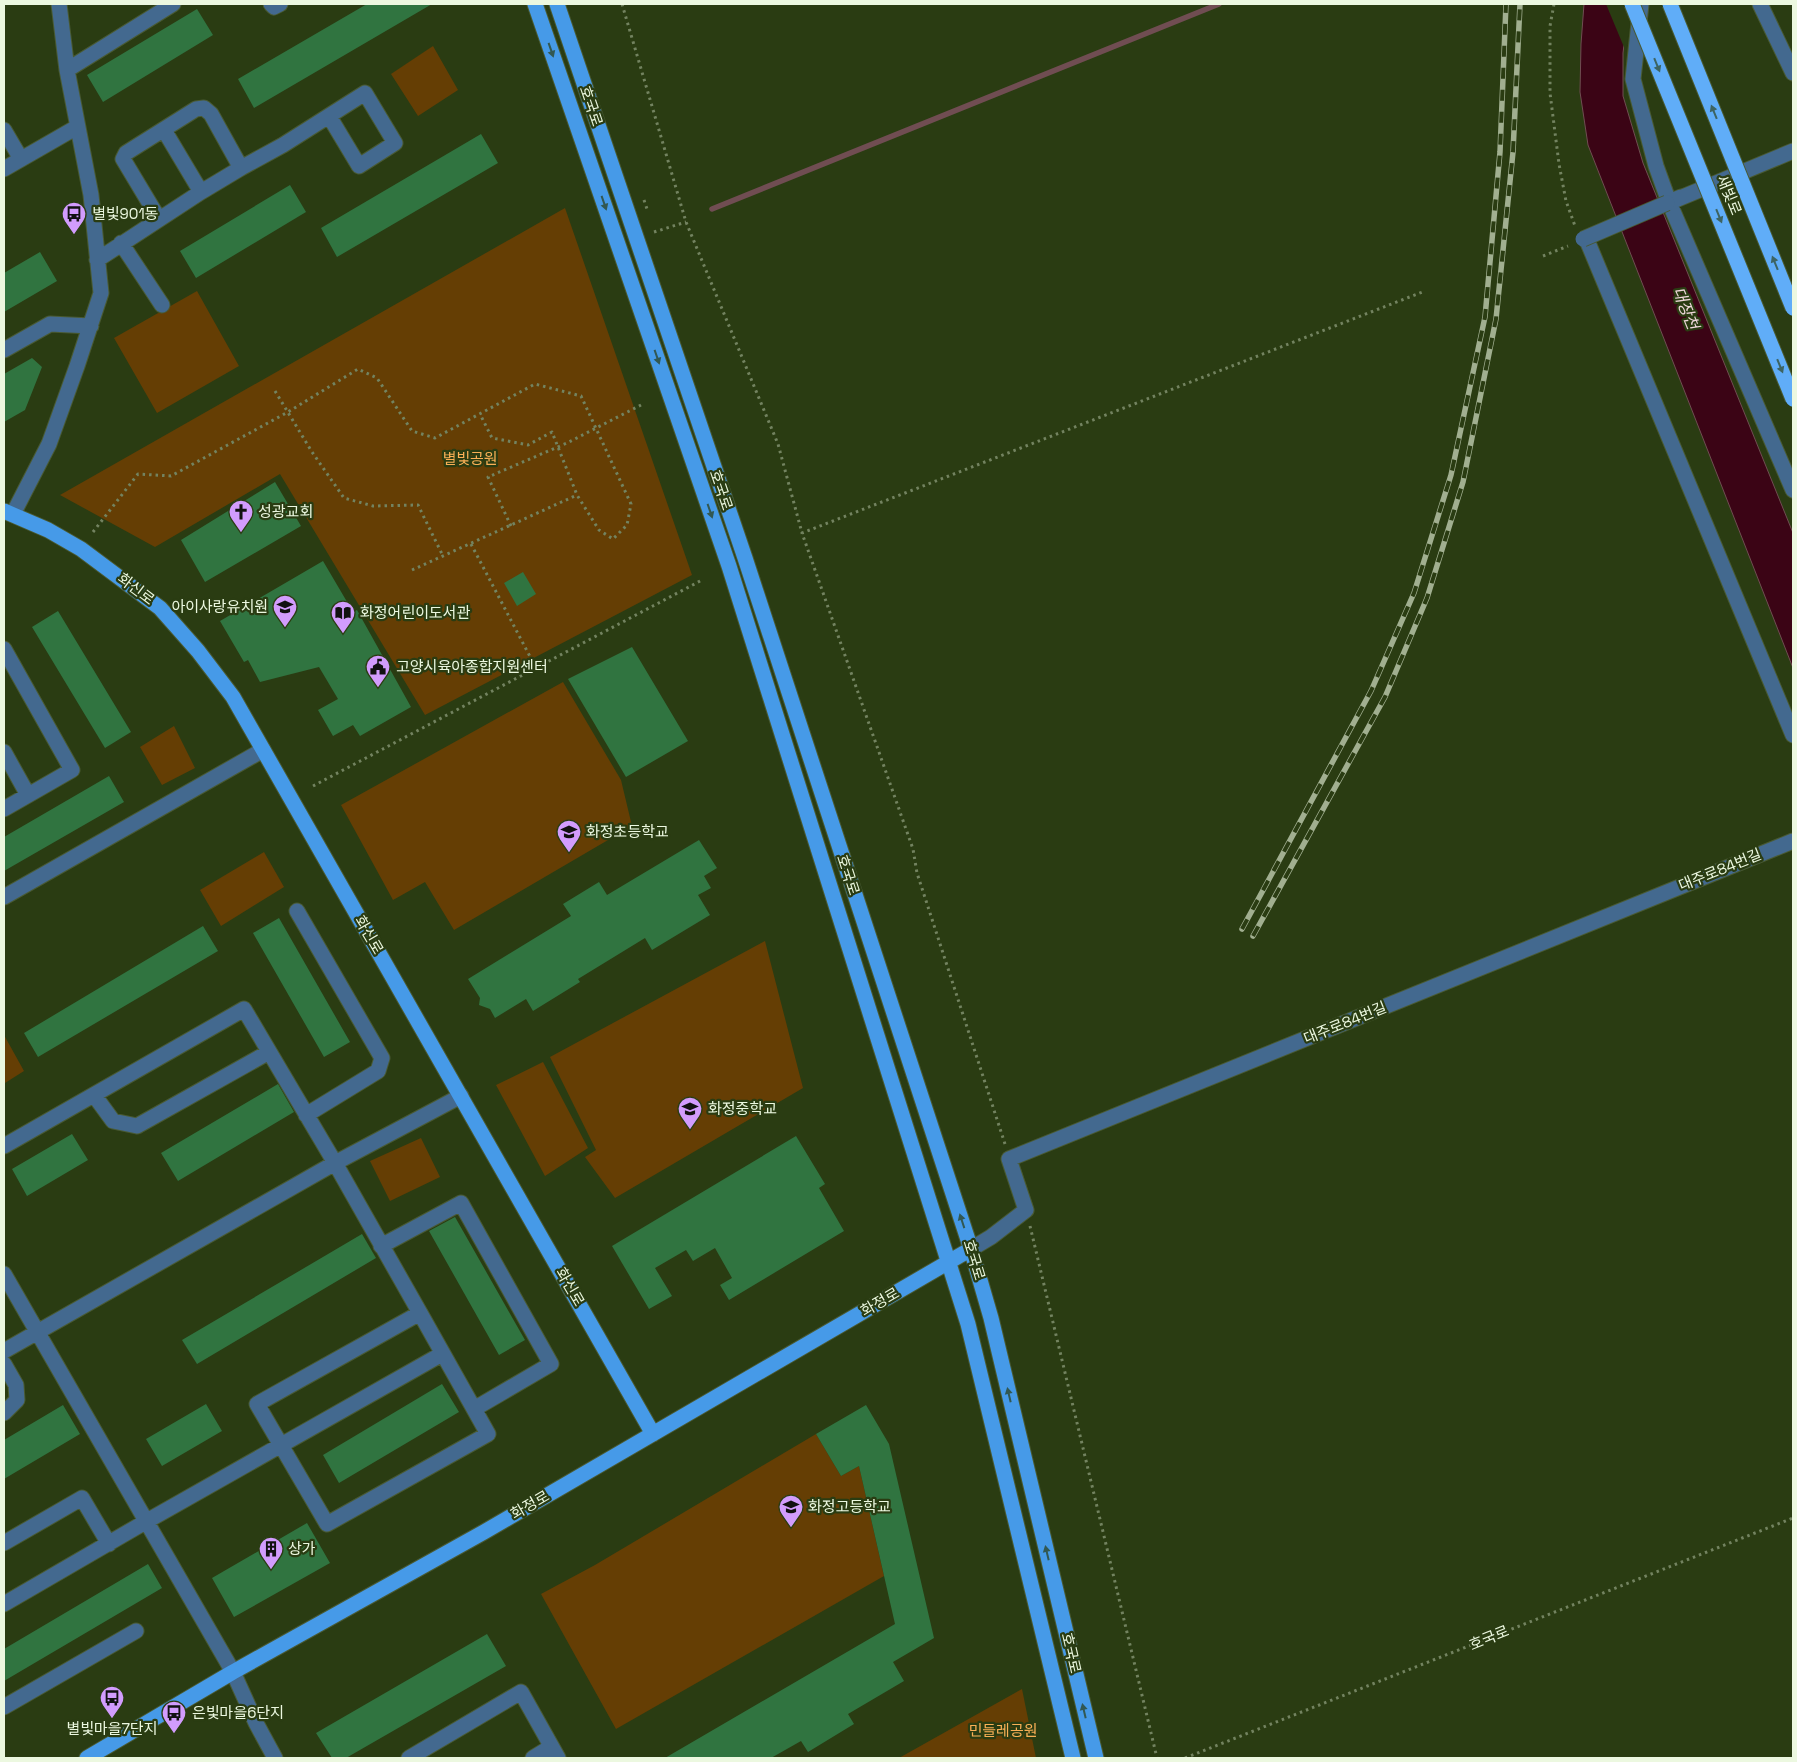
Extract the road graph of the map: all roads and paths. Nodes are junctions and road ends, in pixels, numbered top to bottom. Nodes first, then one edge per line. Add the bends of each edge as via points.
1 (59, 4) edge
2 (272, 4) edge
3 (280, 4) edge
4 (535, 4) edge
5 (557, 4) edge
6 (622, 4) edge
7 (1632, 4) edge
8 (1641, 4) edge
9 (1670, 4) edge
10 (1760, 4) edge
11 (164, 6) edge
12 (67, 70) junction
13 (1793, 73) edge
14 (329, 116) junction
15 (77, 127) junction
16 (4, 130) edge
17 (164, 130) junction
18 (1793, 151) edge
19 (21, 159) junction
20 (241, 168) junction
21 (4, 169) edge
22 (201, 192) junction
23 (1672, 201) junction
24 (159, 219) junction
25 (686, 222) junction
26 (1603, 231) junction
27 (654, 232) dead end
28 (1583, 239) junction
29 (121, 243) junction
30 (1543, 256) dead end
31 (97, 260) junction
32 (1425, 292) dead end
33 (162, 305) dead end
34 (1793, 308) edge
35 (91, 326) junction
36 (4, 350) edge
37 (275, 391) dead end
38 (1793, 399) edge
39 (641, 405) dead end
40 (288, 412) junction
41 (480, 414) junction
42 (596, 428) junction
43 (558, 447) junction
44 (1793, 490) edge
45 (577, 495) junction
46 (8, 512) edge
47 (511, 526) junction
48 (93, 532) dead end
49 (802, 533) junction
50 (471, 544) junction
51 (443, 556) junction
52 (412, 570) dead end
53 (702, 580) dead end
54 (4, 649) edge
55 (536, 668) junction
56 (1793, 735) edge
57 (263, 750) junction
58 (4, 752) edge
59 (313, 786) dead end
60 (28, 795) junction
61 (4, 809) edge
62 (1793, 841) edge
63 (4, 897) edge
64 (297, 912) dead end
65 (268, 1052) junction
66 (94, 1095) junction
67 (461, 1096) junction
68 (306, 1115) junction
69 (4, 1146) edge
70 (1010, 1159) junction
71 (335, 1163) junction
72 (1026, 1210) junction
73 (381, 1246) junction
74 (971, 1250) junction
75 (948, 1263) junction
76 (4, 1274) edge
77 (420, 1314) junction
78 (37, 1331) junction
79 (4, 1351) edge
80 (442, 1354) junction
81 (4, 1364) edge
82 (474, 1409) junction
83 (4, 1413) edge
84 (653, 1434) junction
85 (281, 1446) junction
86 (1793, 1518) edge
87 (147, 1521) junction
88 (4, 1543) edge
89 (109, 1544) junction
90 (4, 1604) edge
91 (136, 1631) dead end
92 (233, 1672) junction
93 (4, 1707) edge
94 (555, 1753) edge
95 (87, 1758) edge
96 (275, 1758) edge
97 (408, 1758) edge
98 (533, 1758) edge
99 (1073, 1758) edge
100 (1096, 1758) edge
101 (1158, 1758) edge
102 (1185, 1758) edge

1 - 12 street
2 - 3 street via 274,7
4 -> 75 main road, 호국로 via 729,566
74 -> 5 main road, 호국로 via 745,558
6 - 25 path
7 -> 38 highway, 새빛로, bridge
8 - 23 street via 1633,79 1656,166
34 -> 9 highway, 새빛로, bridge
10 - 13 street
11 - 12 street
12 - 15 street
14 - 14 street via 365,93 395,143 359,166
14 - 20 street
15 - 19 street
15 - 31 street via 91,195
16 - 19 street
17 - 20 street via 204,108 211,114
17 - 22 street
17 - 24 street via 126,153 123,159
18 - 23 street
19 - 21 street
20 - 22 street
22 - 24 street
23 - 26 street
23 - 26 street, bridge
23 - 28 street, bridge
23 - 44 street
24 - 29 street
25 - 27 path
25 - 49 path via 778,444
26 - 28 street
28 - 30 path
28 - 56 street
29 - 31 street
29 - 33 street
31 - 35 street via 101,293
32 - 49 path
35 - 36 street via 50,324
35 - 46 street via 50,444
37 - 40 path
39 - 42 path
40 - 41 path via 358,369 377,378 412,431 435,438
40 - 48 path via 171,476 138,474
40 - 51 path via 344,498 373,506 418,505
41 - 42 path via 534,384 581,396
41 - 43 path via 492,438 528,445 552,432
42 - 43 path
42 - 45 path via 631,504 627,525 613,539 599,530
43 - 45 path
43 - 47 path via 488,477
45 - 47 path
46 - 57 main road, 화신로 via 82,549 160,608 232,697
47 - 50 path
49 - 70 path via 913,849 917,873
50 - 51 path
50 - 55 path
51 - 52 path
53 - 55 path
54 - 60 street via 72,770
55 - 59 path
57 - 63 street
57 - 67 main road, 화신로
58 - 60 street
60 - 61 street
62 - 70 street, 대주로84번길
64 - 68 street via 382,1058 378,1071
65 - 66 street via 137,1126 114,1122
65 - 66 street via 244,1009
65 - 68 street
66 - 69 street
67 - 71 street
67 - 84 main road, 화신로
68 - 71 street
70 - 72 street
71 - 73 street
71 - 78 street
72 - 74 street
72 - 101 path
73 - 77 street
73 - 82 street via 461,1203 551,1364
74 - 75 main road, 화정로
100 -> 74 main road, 호국로 via 991,1318
75 - 84 main road, 화정로
75 - 99 main road, 호국로 via 968,1324
76 - 78 street
77 - 80 street
77 - 85 street via 256,1404
78 - 79 street
78 - 87 street
80 - 82 street
80 - 85 street
81 - 83 street via 16,1385 17,1400
82 - 85 street via 488,1434 327,1524
84 - 92 main road, 화정로
85 - 87 street
86 - 102 path, 호국로
87 - 89 street
87 - 92 street
88 - 89 street via 82,1498
89 - 90 street
91 - 93 street
92 - 95 main road, 화정로
92 - 96 street
94 - 97 street via 521,1692
94 - 98 street

